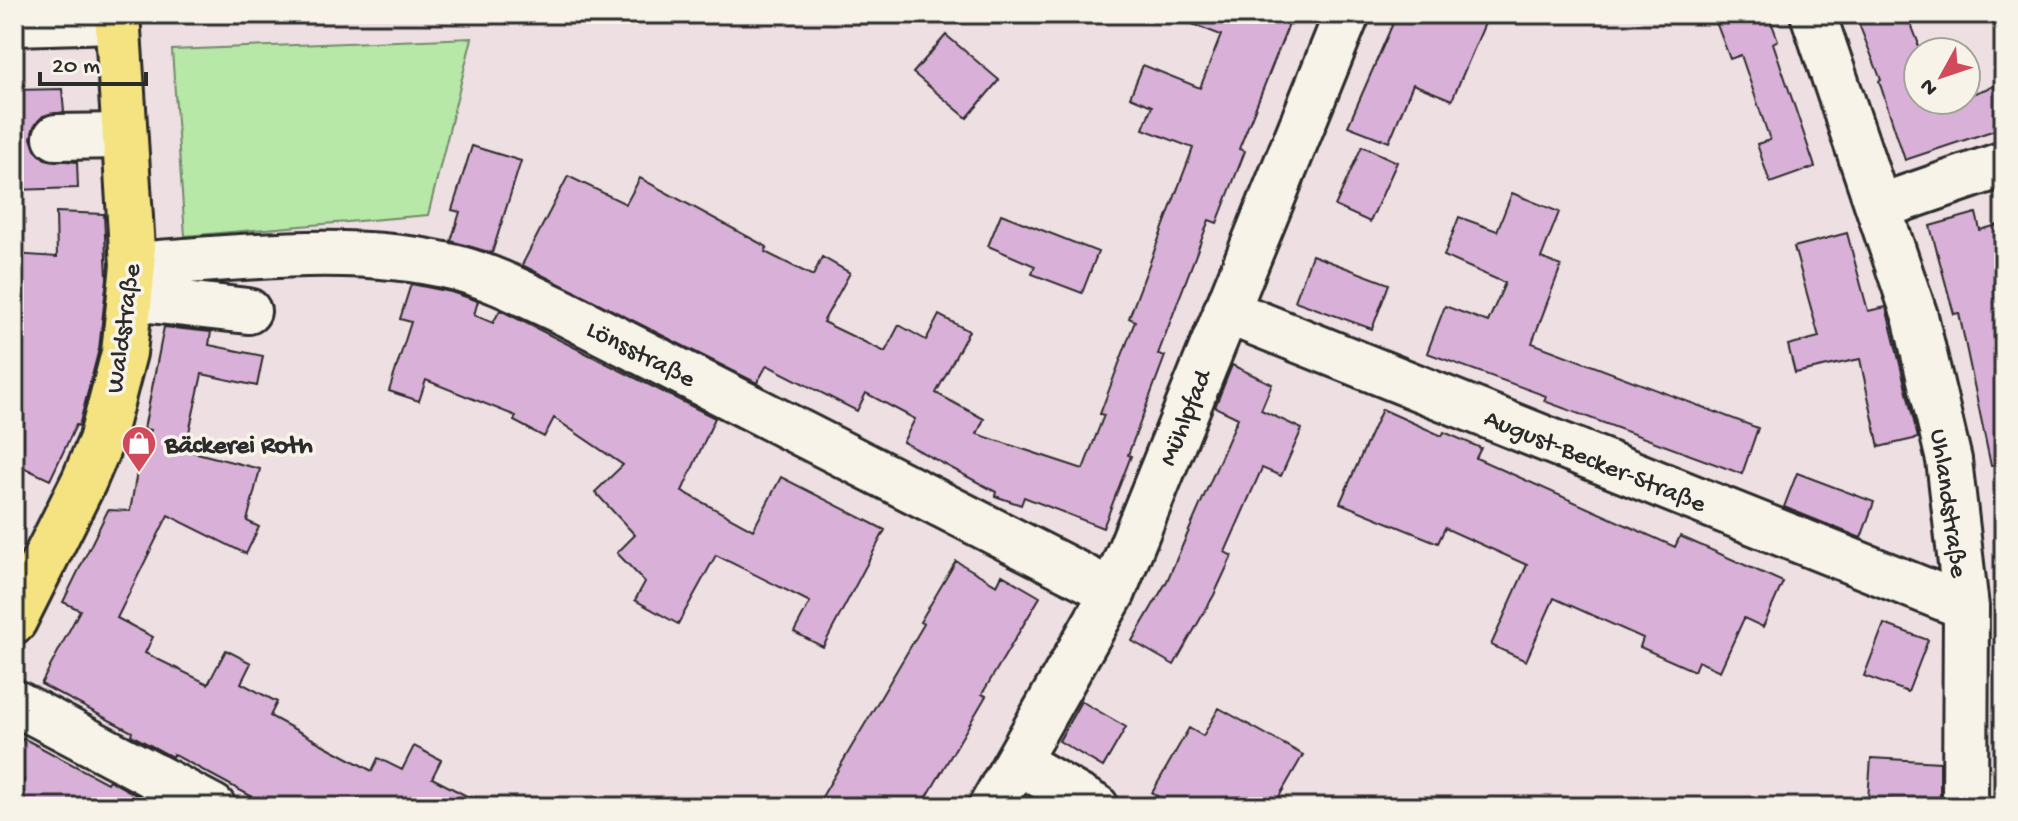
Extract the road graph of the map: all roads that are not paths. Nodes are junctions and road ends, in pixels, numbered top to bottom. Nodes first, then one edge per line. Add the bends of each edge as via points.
1 (1347, 14) edge
2 (1813, 14) edge
3 (117, 17) edge
4 (14, 23) edge
5 (124, 136) junction
6 (56, 137) dead end
7 (2004, 164) edge
8 (1879, 207) junction
9 (132, 281) junction
10 (248, 311) dead end
11 (1226, 311) junction
12 (1113, 592) junction
13 (1966, 607) junction
14 (14, 621) edge
15 (14, 702) edge
16 (1018, 762) junction
17 (213, 807) edge
18 (991, 807) edge
19 (1096, 807) edge
20 (1965, 807) edge

1 - 11 street, Mühlpfad
2 - 8 street, Uhlandstraße
3 - 4 street
3 - 5 main road, Waldstraße
5 - 6 street
5 - 9 main road, Waldstraße
7 - 8 street
8 - 13 street, Uhlandstraße via 1915,316 1949,460
9 - 10 street
9 - 12 street, Lönsstraße via 241,258 367,255 460,269 565,313
9 - 14 main road, Waldstraße via 124,353 101,441
11 - 12 street, Mühlpfad
11 - 13 street, August-Becker-Straße
12 - 16 street, Mühlpfad
13 - 20 street, Uhlandstraße
15 - 17 street
16 - 18 street, Mühlpfad
16 - 19 street

